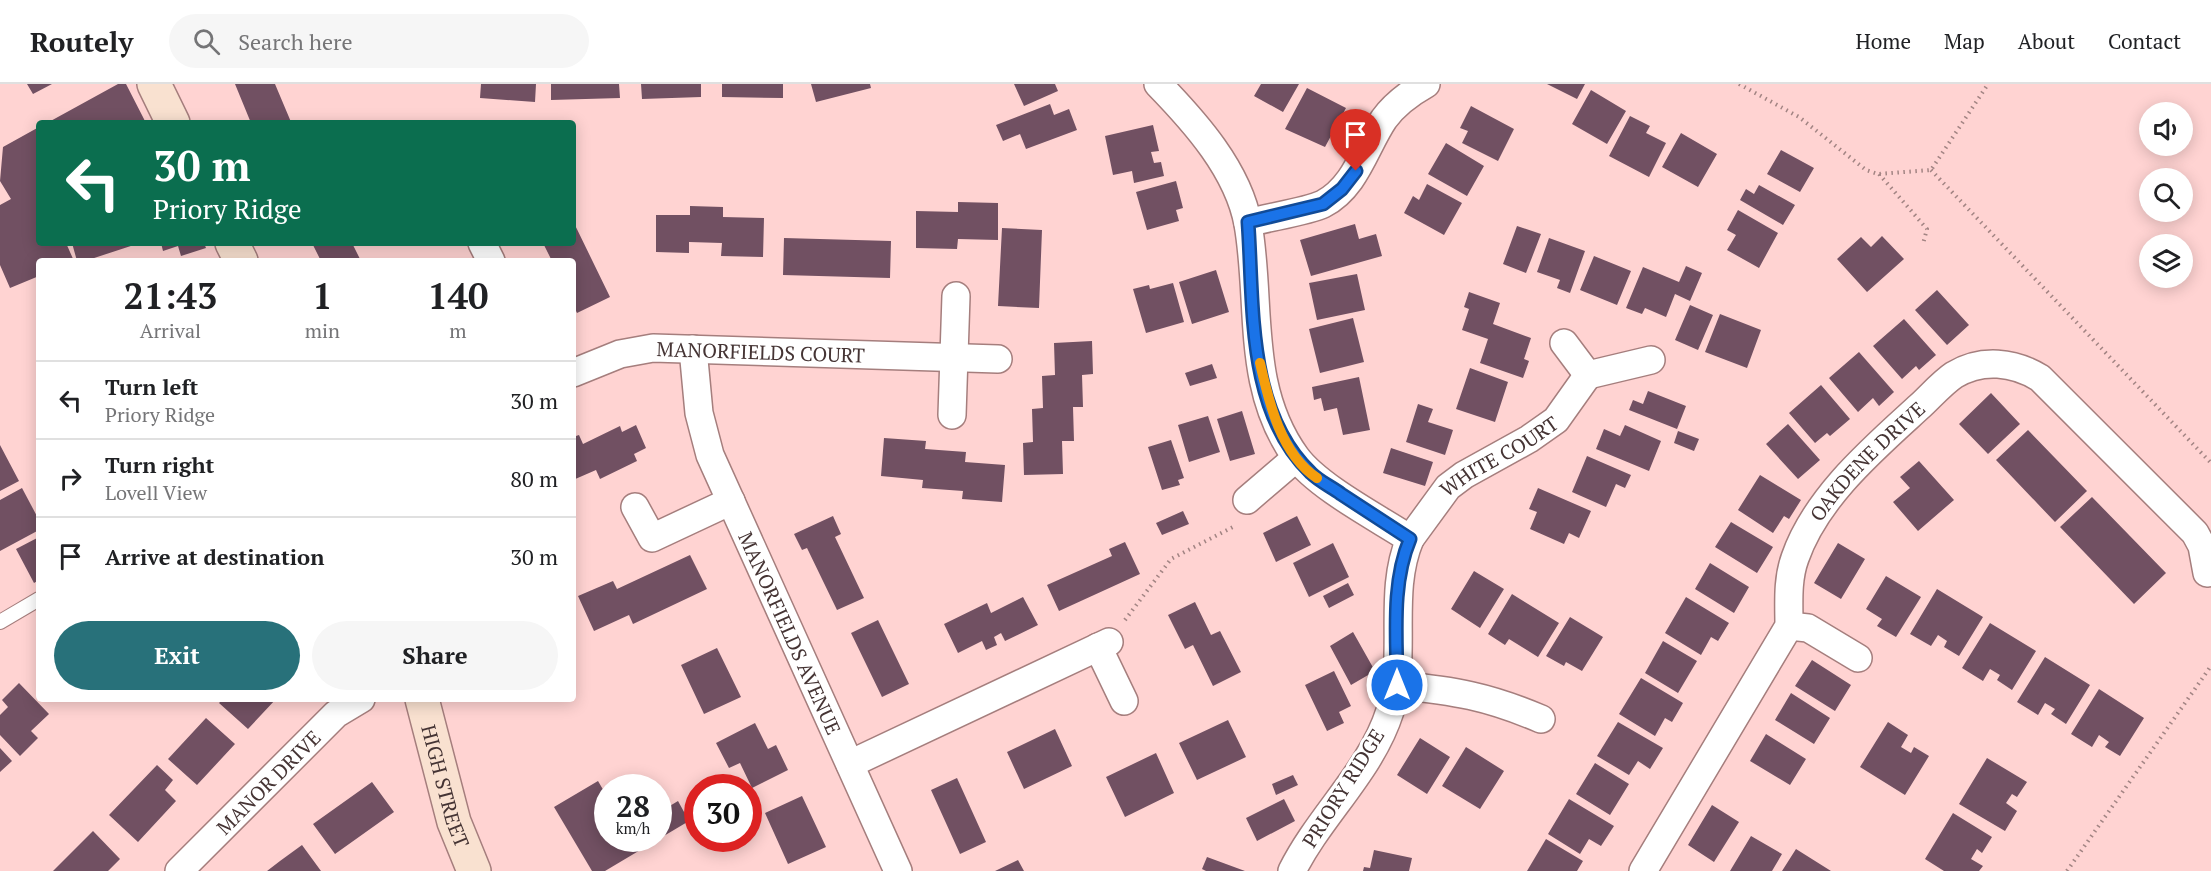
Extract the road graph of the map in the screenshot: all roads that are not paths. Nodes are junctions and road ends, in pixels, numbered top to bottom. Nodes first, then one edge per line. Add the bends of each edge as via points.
1 (154, 84) edge
2 (1158, 84) edge
3 (1426, 84) edge
4 (172, 120) edge
5 (1248, 222) junction
6 (956, 296) dead end
7 (1564, 343) dead end
8 (693, 349) junction
9 (954, 358) junction
10 (998, 359) dead end
11 (1651, 360) dead end
12 (576, 372) edge
13 (1588, 375) junction
14 (952, 415) dead end
15 (1296, 458) junction
16 (1246, 500) road end
17 (731, 501) junction
18 (635, 507) dead end
19 (1410, 539) junction
20 (2207, 573) dead end
21 (36, 601) edge
22 (0, 621) edge
23 (1790, 626) junction
24 (1858, 658) dead end
25 (1397, 685) junction
26 (1124, 701) dead end
27 (356, 702) edge
28 (423, 702) edge
29 (1541, 719) dead end
30 (850, 764) junction
31 (179, 871) edge
32 (474, 871) edge
33 (898, 871) edge
34 (1292, 871) edge
35 (1643, 871) edge

1 - 4 street
2 - 5 street via 1209,143 1234,184
3 - 5 street via 1399,102 1385,118 1356,171 1323,204
5 - 15 street via 1256,348 1267,395 1283,437
6 - 9 street
7 - 13 street
8 - 9 street, MANORFIELDS COURT
8 - 12 street, MANORFIELDS COURT via 653,348 620,354
8 - 17 street, MANORFIELDS AVENUE via 699,413 710,455
9 - 10 street, MANORFIELDS COURT
9 - 14 street
11 - 13 street
13 - 19 street, WHITE COURT via 1556,420 1448,487
15 - 16 street
15 - 19 street via 1313,476
17 - 18 street via 652,538
17 - 30 street, MANORFIELDS AVENUE
19 - 25 street, PRIORY RIDGE via 1399,578
20 - 23 street, OAKDENE DRIVE via 2195,533 2040,378 2022,367 2000,363 1954,375 1837,490 1807,532 1795,558 1789,579
21 - 22 lane
23 - 24 street via 1808,628
23 - 35 street
25 - 29 street via 1461,692 1501,702
25 - 34 street, PRIORY RIDGE via 1389,714 1368,756
26 - 30 street via 1104,645
27 - 31 street, MANOR DRIVE via 336,714
28 - 32 street, HIGH STREET via 454,822
30 - 33 street, MANORFIELDS AVENUE

